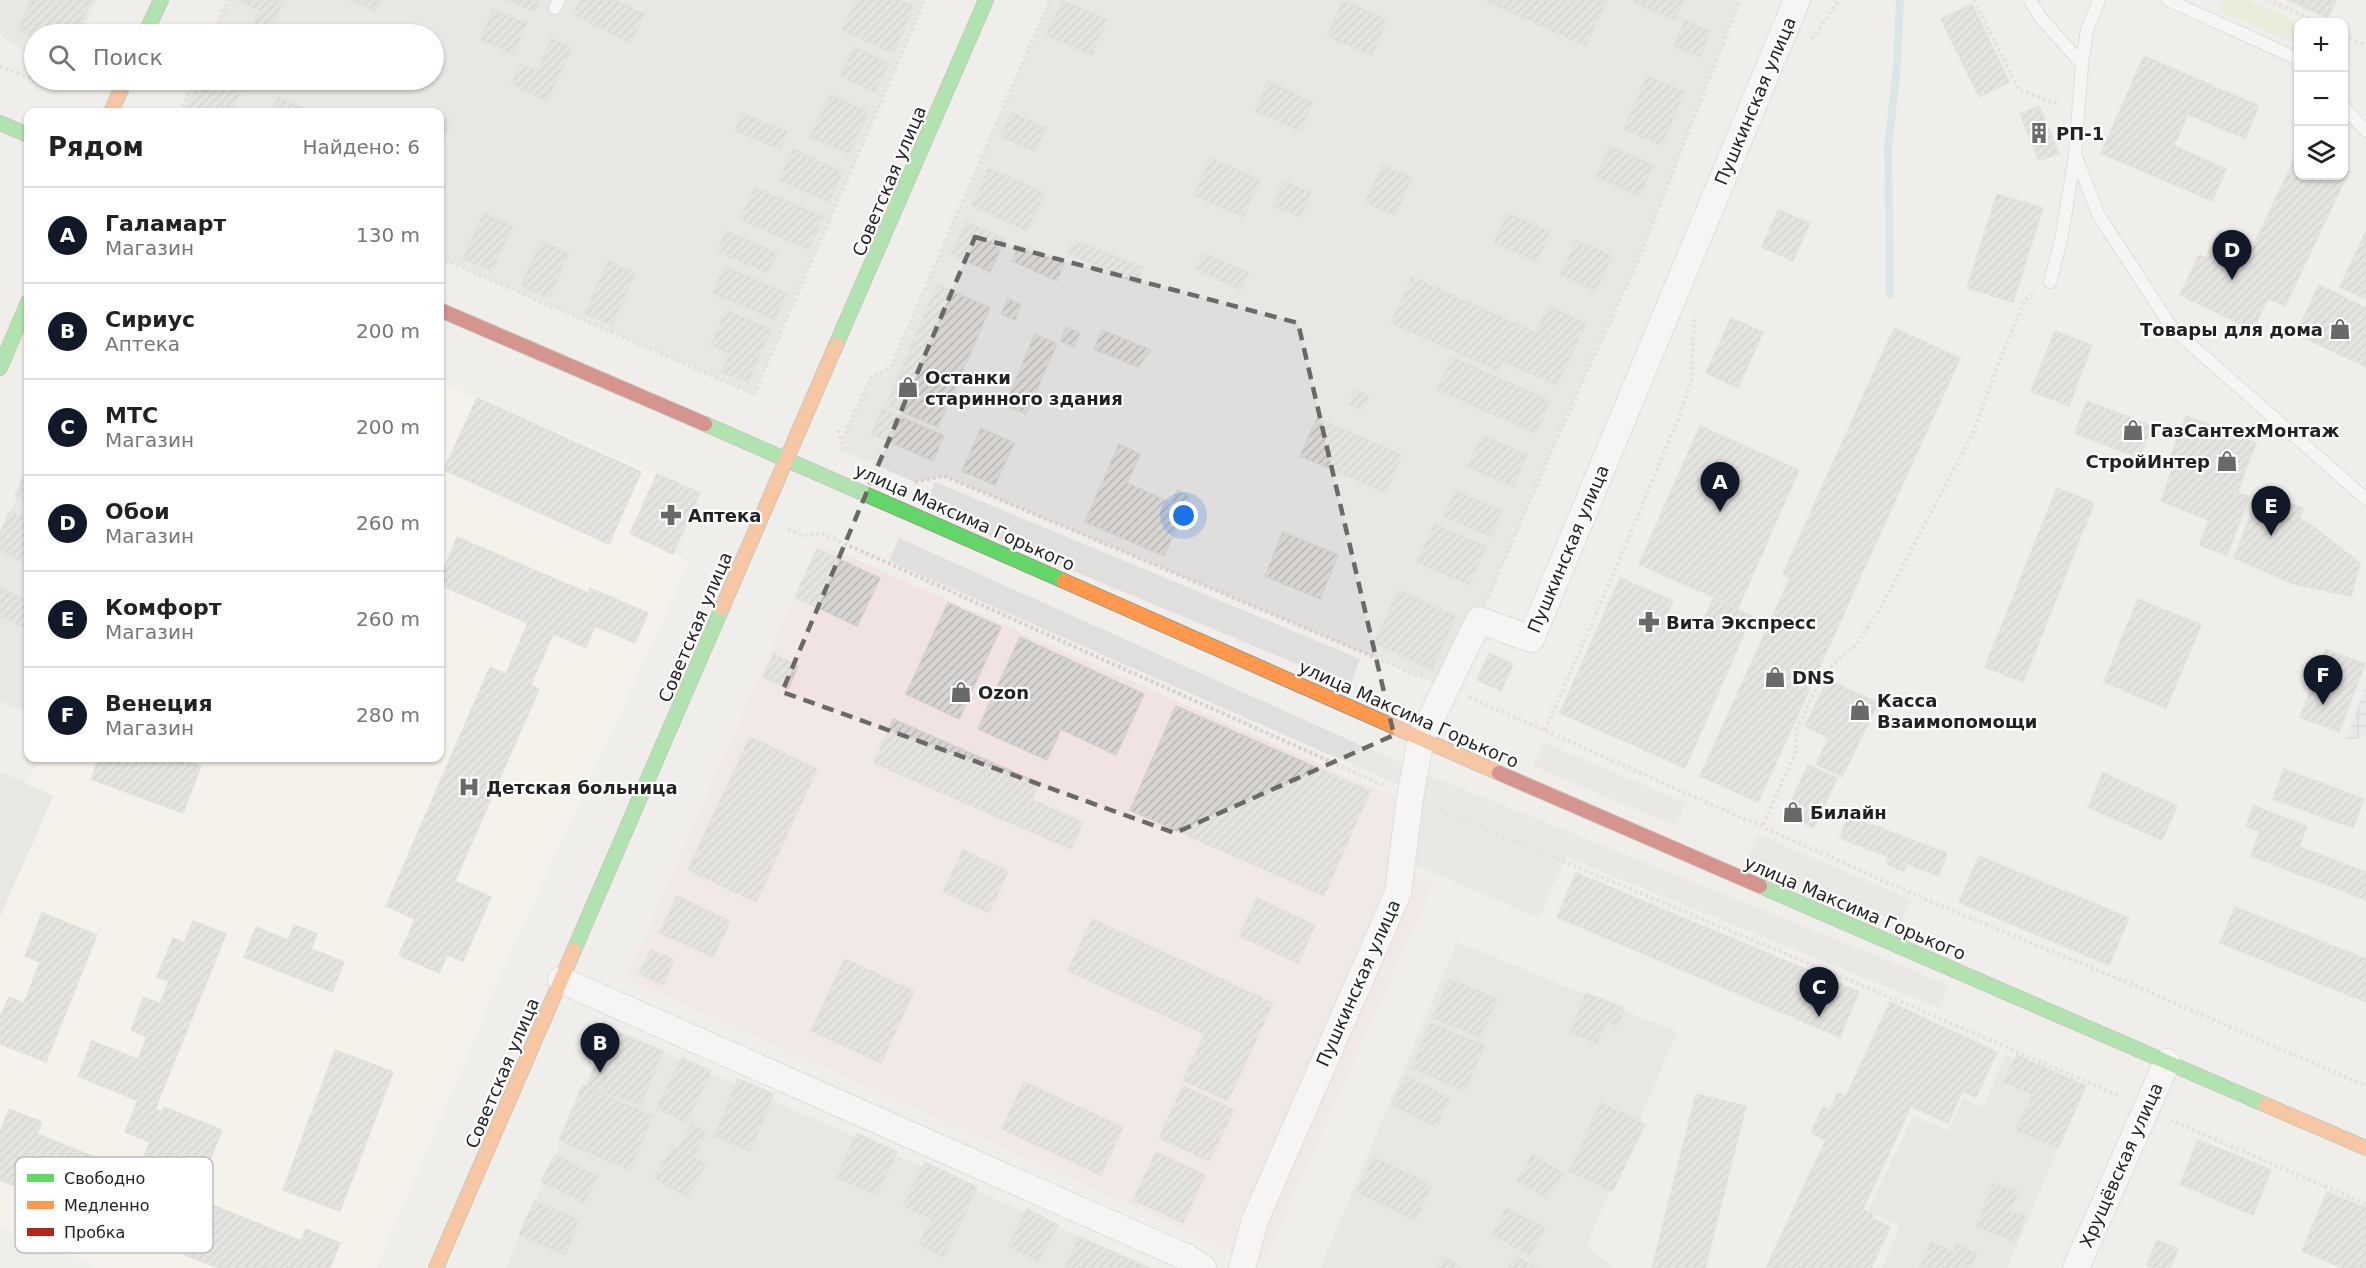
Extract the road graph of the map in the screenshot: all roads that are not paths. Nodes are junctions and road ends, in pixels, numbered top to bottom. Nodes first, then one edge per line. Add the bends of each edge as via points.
1 (161, 0) edge
2 (987, 0) edge
3 (1797, 0) edge
4 (2030, 0) edge
5 (2099, 0) edge
6 (2168, 0) edge
7 (150, 24) edge
8 (2294, 57) edge
9 (2082, 64) junction
10 (121, 90) edge
11 (113, 108) edge
12 (2348, 112) edge
13 (0, 123) edge
14 (2366, 131) edge
15 (24, 133) edge
16 (2075, 154) junction
17 (2050, 282) road end
18 (24, 312) edge
19 (444, 312) edge
20 (0, 369) edge
21 (788, 459) junction
22 (2366, 499) edge
23 (1421, 739) junction
24 (561, 981) junction
25 (2167, 1062) junction
26 (2366, 1148) edge
27 (436, 1268) edge
28 (1203, 1268) edge
29 (1242, 1268) edge
30 (2076, 1268) edge

1 - 7 main road
2 - 21 main road, Советская улица
3 - 23 street, Пушкинская улица via 1531,639 1479,620
4 - 9 lane
5 - 9 lane via 2087,30
6 - 8 lane
9 - 16 lane
10 - 11 main road
12 - 14 lane
13 - 15 main road
16 - 17 lane
16 - 22 lane via 2098,214 2172,328
18 - 20 main road
19 - 21 main road, улица Максима Горького
21 - 23 main road, улица Максима Горького
21 - 24 main road, Советская улица
23 - 25 main road, улица Максима Горького
23 - 29 street, Пушкинская улица via 1398,893 1255,1220
24 - 27 main road, Советская улица
24 - 28 street via 1188,1258
25 - 26 main road, улица Максима Горького
25 - 30 street, Хрущёвская улица

